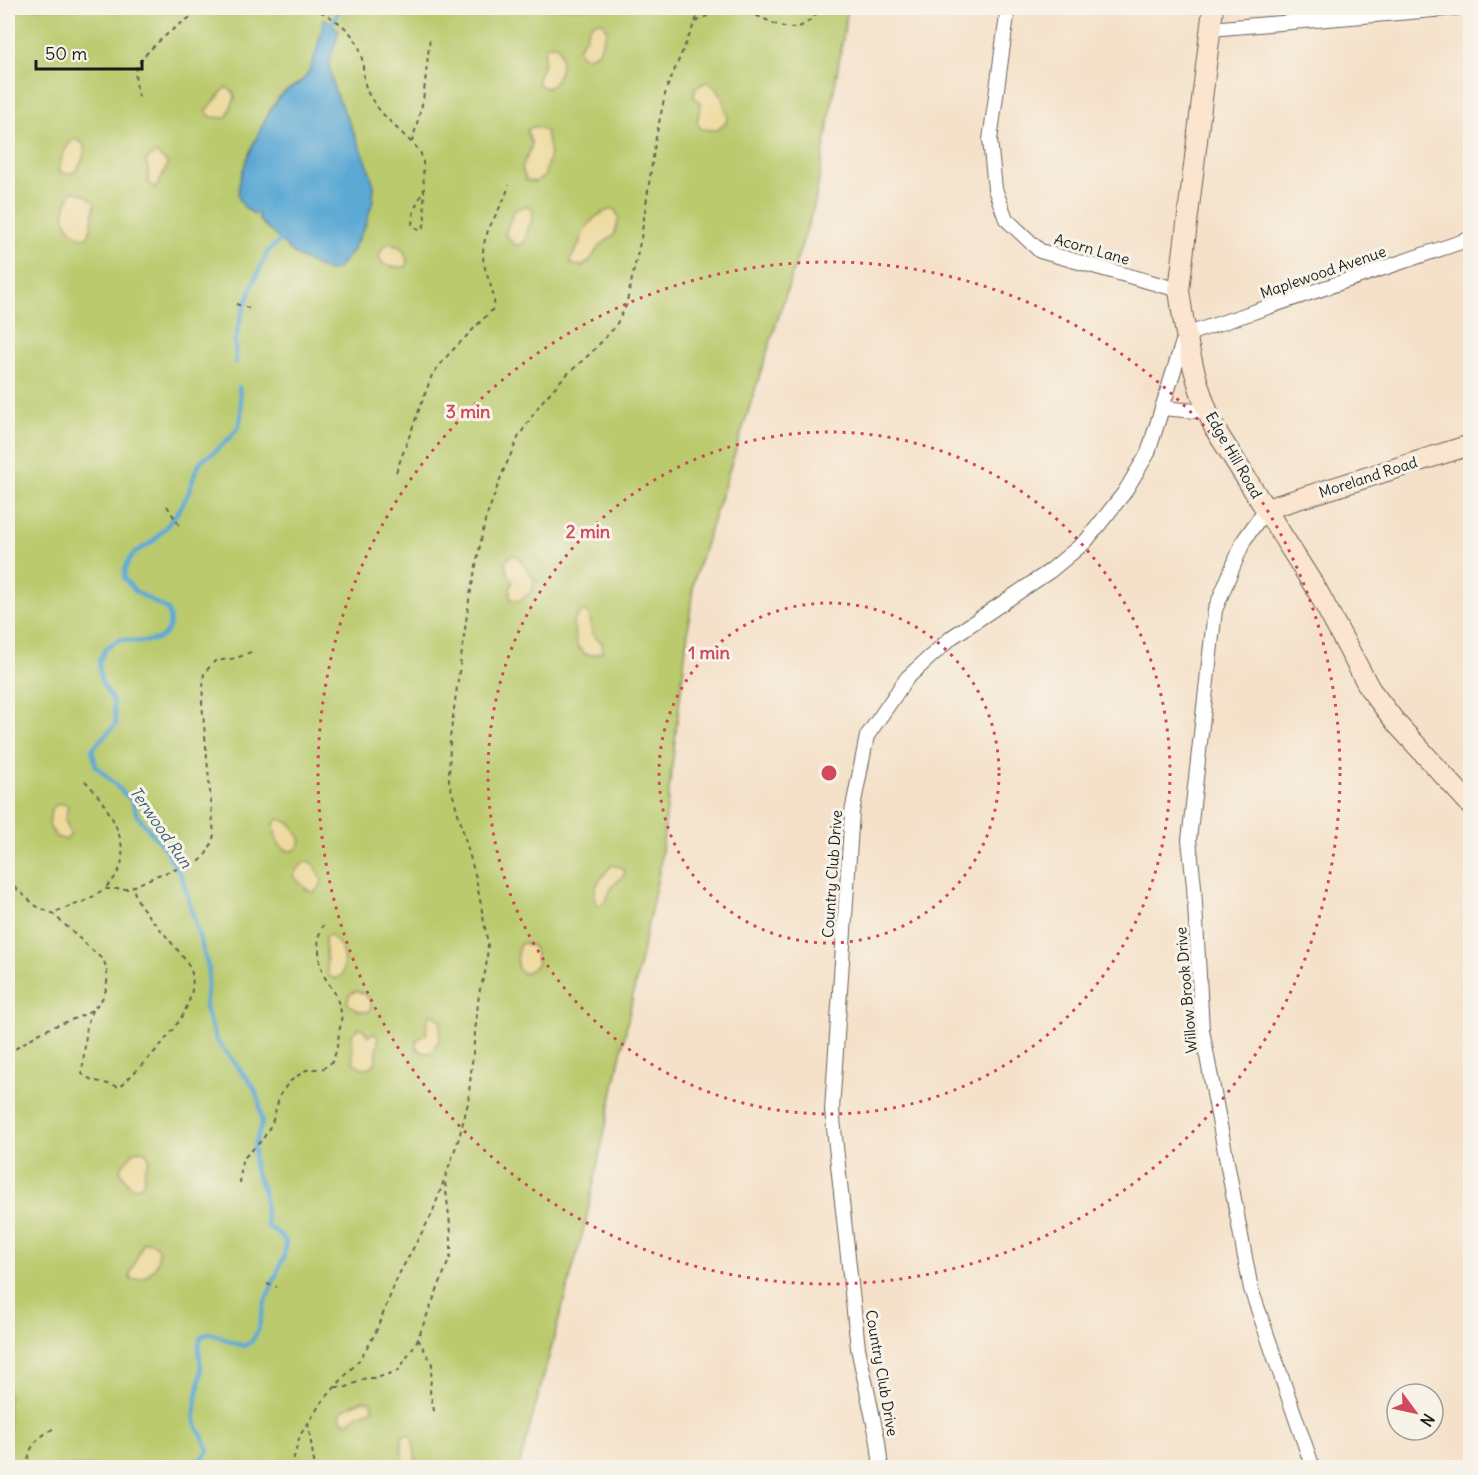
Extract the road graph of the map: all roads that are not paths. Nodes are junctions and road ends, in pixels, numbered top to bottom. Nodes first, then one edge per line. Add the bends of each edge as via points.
1 (1008, 8) edge
2 (1213, 8) edge
3 (1457, 8) edge
4 (1400, 10) edge
5 (1210, 29) junction
6 (1470, 239) edge
7 (1179, 290) junction
8 (1185, 335) junction
9 (1162, 408) junction
10 (1207, 412) junction
11 (1470, 444) edge
12 (1266, 510) junction
13 (1470, 804) edge
14 (881, 1467) edge
15 (1312, 1467) edge

1 - 7 street, Acorn Lane via 990,140 995,189 1006,219 1040,251
2 - 5 main road, Edge Hill Road
3 - 4 street
4 - 5 street
5 - 7 main road, Edge Hill Road
6 - 8 street, Maplewood Avenue
7 - 8 main road, Edge Hill Road
8 - 9 street, Country Club Drive
8 - 10 main road, Edge Hill Road
9 - 10 street
9 - 14 street, Country Club Drive via 1148,453 1124,493 1086,541 1050,571 952,637 907,678 867,736 852,812 832,1110 858,1348
10 - 12 main road, Edge Hill Road
11 - 12 main road, Moreland Road
12 - 13 main road, Edge Hill Road via 1318,592 1370,689
12 - 15 street, Willow Brook Drive via 1244,540 1215,610 1189,840 1202,1030 1251,1289

